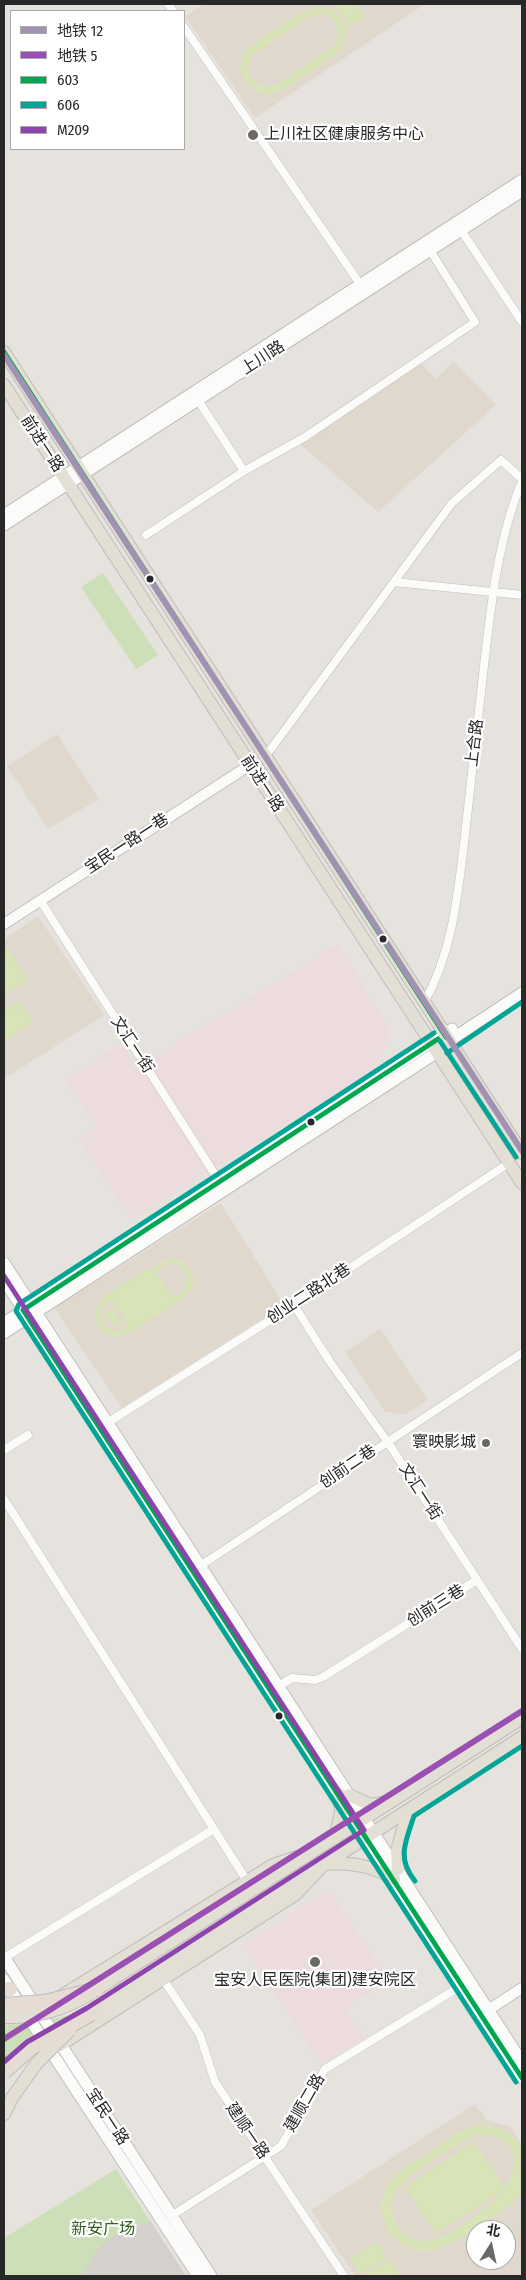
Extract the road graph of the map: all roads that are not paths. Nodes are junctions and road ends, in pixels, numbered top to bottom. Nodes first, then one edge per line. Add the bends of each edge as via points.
1 (185, 28) edge
2 (522, 180) edge
3 (522, 190) edge
4 (459, 226) junction
5 (428, 247) junction
6 (363, 288) junction
7 (522, 322) edge
8 (4, 352) edge
9 (4, 385) edge
10 (196, 396) junction
11 (80, 471) junction
12 (244, 471) junction
13 (66, 480) junction
14 (522, 480) edge
15 (4, 515) edge
16 (4, 525) edge
17 (146, 536) dead end
18 (394, 582) junction
19 (493, 592) junction
20 (522, 595) edge
21 (265, 757) junction
22 (250, 765) junction
23 (40, 900) junction
24 (4, 924) edge
25 (522, 984) edge
26 (522, 993) edge
27 (424, 1003) junction
28 (447, 1037) junction
29 (434, 1049) junction
30 (514, 1141) junction
31 (500, 1149) junction
32 (522, 1153) edge
33 (509, 1163) junction
34 (522, 1183) edge
35 (222, 1186) junction
36 (4, 1263) edge
37 (4, 1280) edge
38 (294, 1305) junction
39 (29, 1311) junction
40 (4, 1323) edge
41 (4, 1333) edge
42 (522, 1353) edge
43 (107, 1423) junction
44 (28, 1435) dead end
45 (387, 1441) junction
46 (4, 1450) edge
47 (4, 1499) edge
48 (196, 1568) junction
49 (477, 1580) junction
50 (522, 1649) edge
51 (279, 1686) junction
52 (522, 1718) edge
53 (522, 1737) edge
54 (344, 1795) junction
55 (392, 1802) junction
56 (408, 1811) junction
57 (361, 1821) junction
58 (214, 1828) junction
59 (370, 1835) junction
60 (335, 1838) junction
61 (316, 1850) junction
62 (324, 1864) junction
63 (396, 1874) junction
64 (247, 1881) junction
65 (4, 1958) edge
66 (163, 1979) junction
67 (466, 1983) junction
68 (6, 1986) edge
69 (522, 1988) edge
70 (97, 1989) junction
71 (4, 2005) edge
72 (39, 2010) junction
73 (485, 2012) junction
74 (91, 2014) junction
75 (4, 2017) edge
76 (60, 2045) junction
77 (522, 2062) edge
78 (4, 2072) edge
79 (522, 2078) edge
80 (4, 2114) edge
81 (264, 2156) junction
82 (171, 2216) junction
83 (198, 2276) edge
84 (211, 2276) edge
85 (344, 2276) edge

1 - 6 street
2 - 4 main road, 上川路
3 - 4 main road, 上川路
4 - 5 main road, 上川路
4 - 7 street
5 - 6 main road, 上川路
5 - 12 street via 475,322 305,437
6 - 10 main road, 上川路
8 - 11 main road, 前进一路
9 - 13 main road, 前进一路
10 - 11 main road, 上川路
10 - 12 street
11 - 13 main road, 上川路
11 - 21 main road, 前进一路
12 - 17 street
13 - 15 main road, 上川路
13 - 16 main road, 上川路
13 - 22 main road, 前进一路
14 - 18 street via 501,460 452,504
14 - 19 street, 上合路
18 - 19 street
18 - 21 street
19 - 20 street
19 - 27 street, 上合路 via 451,933 436,981
21 - 27 main road, 前进一路
22 - 23 street, 宝民一路一巷
22 - 29 main road, 前进一路
23 - 24 street, 宝民一路一巷
23 - 35 street, 文汇一街
25 - 28 main road
26 - 28 main road
27 - 28 main road, 前进一路
28 - 29 main road
28 - 30 main road, 前进一路
29 - 31 main road, 前进一路
29 - 35 main road
30 - 31 main road via 507,1137 502,1139
30 - 32 main road, 前进一路
31 - 33 main road, 前进一路
33 - 34 main road, 前进一路
33 - 38 street, 创业二路北巷
35 - 39 main road
36 - 39 main road
37 - 39 main road
38 - 43 street, 创业二路北巷
38 - 45 street, 文汇一街
39 - 40 main road
39 - 41 main road
39 - 43 main road
39 - 48 main road
42 - 45 street, 创前二巷
43 - 48 main road
44 - 46 street
45 - 48 street, 创前二巷
45 - 49 street, 文汇一街
47 - 58 street
48 - 51 main road
48 - 54 main road
49 - 50 street, 文汇一街
49 - 51 street, 创前三巷 via 323,1677 315,1680 292,1678
51 - 54 main road
52 - 55 main road
53 - 56 main road
54 - 55 main road via 372,1805
54 - 57 main road
54 - 60 main road
55 - 57 main road
56 - 59 main road
56 - 63 main road via 398,1843
57 - 59 main road
57 - 60 main road
58 - 64 street
58 - 65 street
59 - 62 main road
59 - 63 main road
60 - 61 main road
61 - 64 main road via 273,1865
61 - 70 main road
62 - 63 main road via 345,1862
62 - 66 main road via 296,1894
62 - 74 main road
63 - 67 main road
64 - 72 main road
65 - 72 main road, 宝民一路
66 - 76 main road
66 - 81 street, 建顺一路 via 200,2036 215,2082
67 - 73 main road
67 - 81 street, 建顺二路 via 325,2069 281,2146
68 - 83 main road, 宝民一路
69 - 73 street
70 - 71 highway, bridge via 45,2002
70 - 75 main road, bridge via 57,2011
72 - 76 main road, 宝民一路
73 - 77 main road
73 - 79 main road
74 - 78 highway, bridge via 31,2048
74 - 80 main road, bridge via 64,2035 36,2064
76 - 82 main road, 宝民一路
81 - 82 street, 建顺二路
81 - 85 street, 建顺一路
82 - 84 main road, 宝民一路

